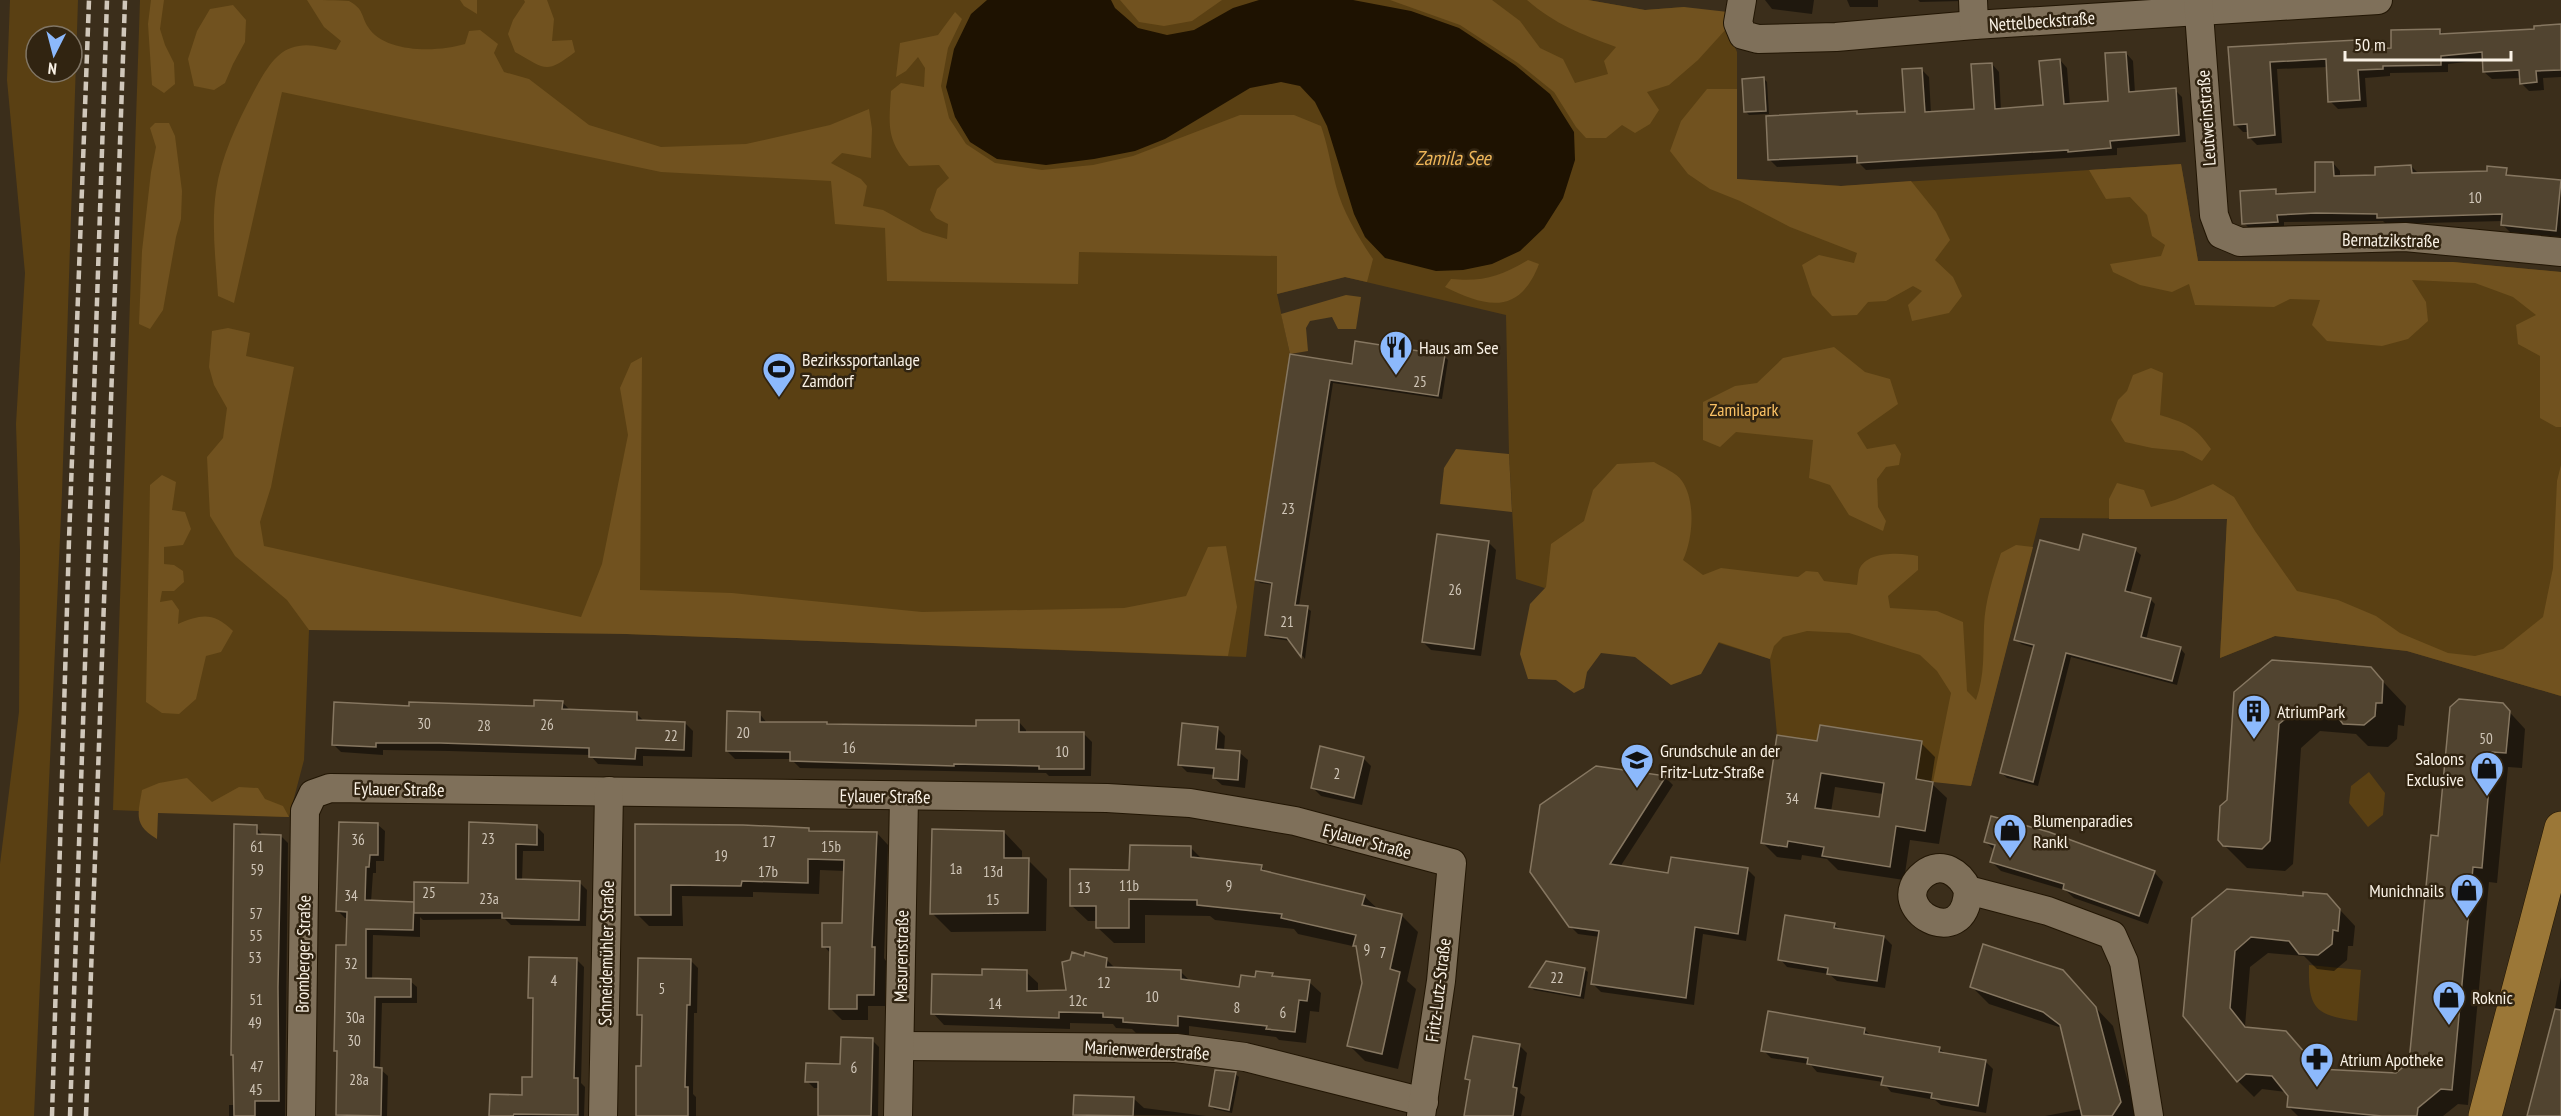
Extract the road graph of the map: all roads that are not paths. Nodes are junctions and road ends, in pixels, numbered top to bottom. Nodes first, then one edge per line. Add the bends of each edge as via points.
1 (1742, 0) edge
2 (2363, 0) edge
3 (2198, 6) edge
4 (1973, 13) edge
5 (2222, 234) joint
6 (2561, 252) edge
7 (609, 791) junction
8 (313, 794) joint
9 (904, 797) junction
10 (2561, 828) edge
11 (1452, 863) joint
12 (1968, 890) dead end
13 (900, 1046) junction
14 (1423, 1109) edge
15 (301, 1116) edge
16 (603, 1116) edge
17 (898, 1116) edge
18 (2149, 1116) edge
19 (2486, 1116) edge

1 - 4 street, Nettelbeckstraße via 1739,29 1743,35 1758,39 1836,37
2 - 3 street, Nettelbeckstraße
3 - 4 street, Nettelbeckstraße
3 - 5 street, Leutweinstraße via 2214,215
5 - 6 street, Bernatzikstraße via 2240,242 2405,237
7 - 8 street, Eylauer Straße via 330,788
7 - 9 street, Eylauer Straße
7 - 16 street, Schneidemühler Straße
8 - 15 street, Bromberger Straße via 305,811
9 - 11 street, Eylauer Straße via 1107,798 1190,803 1295,821
9 - 13 street, Masurenstraße
10 - 19 main road
11 - 14 street, Fritz-Lutz-Straße
12 - 18 street via 2048,911 2112,935 2124,962
13 - 14 street, Marienwerderstraße via 1176,1048 1245,1057
13 - 17 street, Masurenstraße

